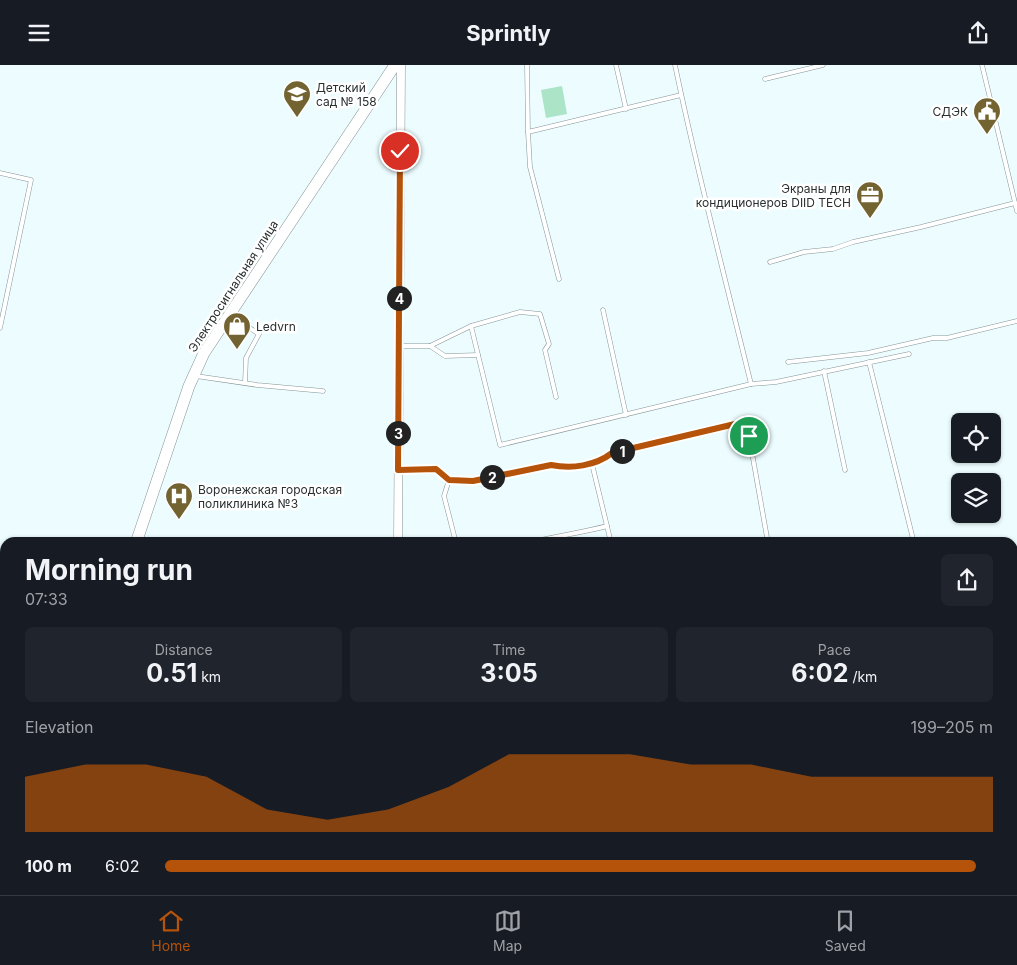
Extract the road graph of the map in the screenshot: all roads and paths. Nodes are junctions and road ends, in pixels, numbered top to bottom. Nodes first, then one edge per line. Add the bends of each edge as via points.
1 (395, 65) edge
2 (401, 65) edge
3 (527, 65) edge
4 (616, 65) edge
5 (675, 65) edge
6 (823, 65) edge
7 (982, 65) edge
8 (765, 79) dead end
9 (681, 95) junction
10 (626, 109) junction
11 (528, 132) junction
12 (0, 173) edge
13 (1015, 203) junction
14 (1017, 211) edge
15 (770, 262) dead end
16 (559, 279) dead end
17 (603, 310) dead end
18 (230, 315) junction
19 (1017, 321) edge
20 (471, 326) junction
21 (0, 328) edge
22 (398, 346) junction
23 (430, 346) junction
24 (909, 353) dead end
25 (478, 355) junction
26 (788, 362) dead end
27 (869, 362) junction
28 (824, 371) junction
29 (194, 376) junction
30 (245, 383) junction
31 (751, 384) junction
32 (323, 391) dead end
33 (556, 397) dead end
34 (626, 415) junction
35 (592, 464) junction
36 (398, 470) junction
37 (846, 470) dead end
38 (449, 480) junction
39 (607, 526) junction
40 (138, 537) edge
41 (398, 537) edge
42 (454, 537) edge
43 (551, 537) edge
44 (610, 537) edge
45 (767, 537) edge
46 (913, 537) edge
47 (212, 895) edge
48 (225, 895) edge

1 - 18 street, Электросигнальная улица
2 - 22 street
3 - 11 lane
4 - 10 lane
5 - 9 lane
6 - 8 lane
7 - 13 lane
9 - 10 lane
9 - 31 lane
10 - 11 lane
11 - 16 lane via 530,167
12 - 21 lane via 31,180
13 - 14 lane
13 - 15 lane
17 - 34 lane
18 - 29 street, Электросигнальная улица via 204,353
18 - 30 lane via 259,334 246,358
19 - 26 lane via 868,353
20 - 23 lane
20 - 25 lane
20 - 33 lane via 520,312 540,314 549,344 545,350
22 - 23 lane
22 - 36 street
23 - 25 lane via 445,356
24 - 27 lane
25 - 34 lane via 500,445
27 - 28 lane
27 - 46 lane
28 - 31 lane
28 - 37 lane
29 - 30 lane
29 - 40 street, Электросигнальная улица
30 - 32 lane
31 - 34 lane
35 - 38 lane via 551,465 473,481
35 - 39 lane
35 - 45 lane via 612,453 735,424 744,428 749,436
36 - 38 lane via 436,469
36 - 41 street
38 - 42 lane via 444,495
39 - 43 lane
39 - 44 lane
47 - 48 lane

